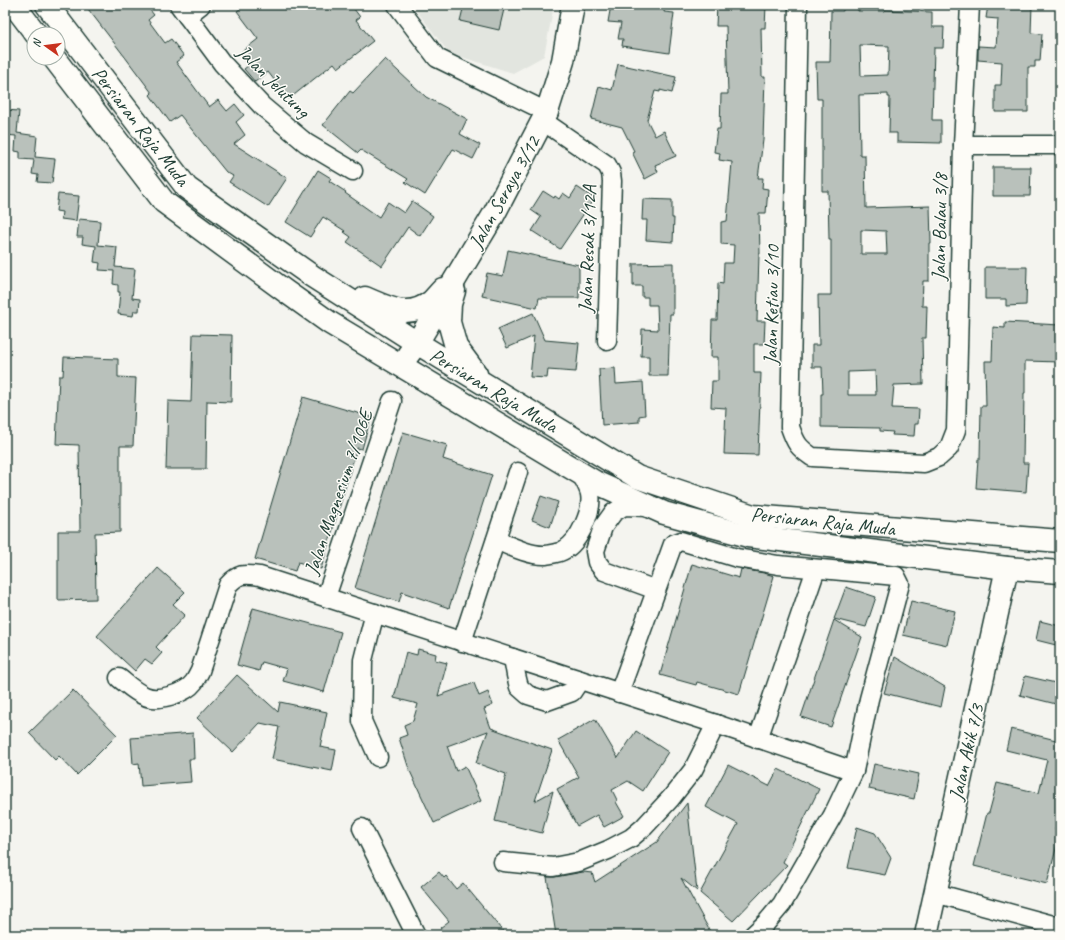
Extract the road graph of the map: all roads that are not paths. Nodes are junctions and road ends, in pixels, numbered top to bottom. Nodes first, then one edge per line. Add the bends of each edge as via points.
1 (14, 5) edge
2 (47, 5) edge
3 (201, 5) edge
4 (397, 5) edge
5 (573, 5) edge
6 (798, 5) edge
7 (970, 5) edge
8 (183, 11) edge
9 (30, 26) edge
10 (60, 66) edge
11 (545, 116) junction
12 (963, 145) junction
13 (1060, 145) edge
14 (354, 171) dead end
15 (460, 270) junction
16 (312, 276) junction
17 (607, 340) dead end
18 (417, 343) junction
19 (401, 365) junction
20 (483, 383) junction
21 (392, 401) dead end
22 (949, 448) joint
23 (518, 472) dead end
24 (581, 474) junction
25 (651, 507) junction
26 (496, 540) junction
27 (1058, 540) edge
28 (1007, 568) junction
29 (816, 569) junction
30 (1060, 572) edge
31 (656, 590) junction
32 (326, 597) junction
33 (375, 613) junction
34 (462, 642) junction
35 (513, 658) junction
36 (119, 678) dead end
37 (580, 680) junction
38 (619, 693) junction
39 (716, 724) junction
40 (758, 739) junction
41 (378, 757) dead end
42 (854, 771) junction
43 (362, 828) dead end
44 (503, 862) dead end
45 (935, 893) junction
46 (1060, 927) edge
47 (416, 935) edge
48 (753, 935) edge
49 (926, 935) edge

1 - 9 main road
2 - 16 main road, Persiaran Raja Muda via 187,188
3 - 8 street
4 - 11 street, Jalan Resak 3/12A via 438,58
5 - 11 main road, Jalan Seraya 3/12 via 562,61
6 - 22 street, Jalan Ketiau 3/10 via 790,427 795,442 812,457 924,463 938,457
7 - 12 street, Jalan Balau 3/8
8 - 14 street, Jalan Jelutung via 222,63 262,106 306,143
10 - 19 main road, Persiaran Raja Muda via 164,202 330,323
11 - 15 main road, Jalan Seraya 3/12 via 493,216
11 - 17 street, Jalan Resak 3/12A via 607,165 611,173
12 - 13 street
12 - 22 street, Jalan Balau 3/8 via 956,430
15 - 16 main road via 432,301 408,312 395,310
15 - 18 main road, Jalan Seraya 3/12
15 - 20 main road via 450,304 449,322 456,346
16 - 18 main road, Persiaran Raja Muda
18 - 19 main road, Jalan Seraya 3/12
18 - 20 main road, Persiaran Raja Muda
19 - 24 main road, Persiaran Raja Muda
20 - 27 main road, Persiaran Raja Muda via 636,477 753,516
21 - 32 street, Jalan Magnesium 7/106E
23 - 26 street
24 - 25 main road, Persiaran Raja Muda
24 - 26 street via 590,494 590,511 575,541 564,551 546,555 530,553
25 - 28 main road, Persiaran Raja Muda via 664,513 748,536
25 - 31 street via 624,506 613,513 603,527 595,551 597,562 604,571
26 - 34 street
28 - 30 main road, Persiaran Raja Muda
28 - 45 main road, Jalan Akik 7/3
29 - 31 street via 737,558 681,541 673,544
29 - 40 street
29 - 42 street via 896,576 900,584
31 - 38 street
32 - 33 street
32 - 36 street via 260,576 245,574 234,578 228,585 200,671 189,687 179,693 157,699 146,697
33 - 34 street
33 - 41 street via 363,660 362,721
34 - 35 street
35 - 37 street
35 - 37 street via 520,687 528,695 547,701 572,692
37 - 38 street
38 - 39 street
39 - 40 street
39 - 44 street via 693,770 671,798 631,838 580,862 553,867
40 - 42 street
42 - 48 street via 833,815 782,904
43 - 47 street
45 - 46 street
45 - 49 main road, Jalan Akik 7/3

